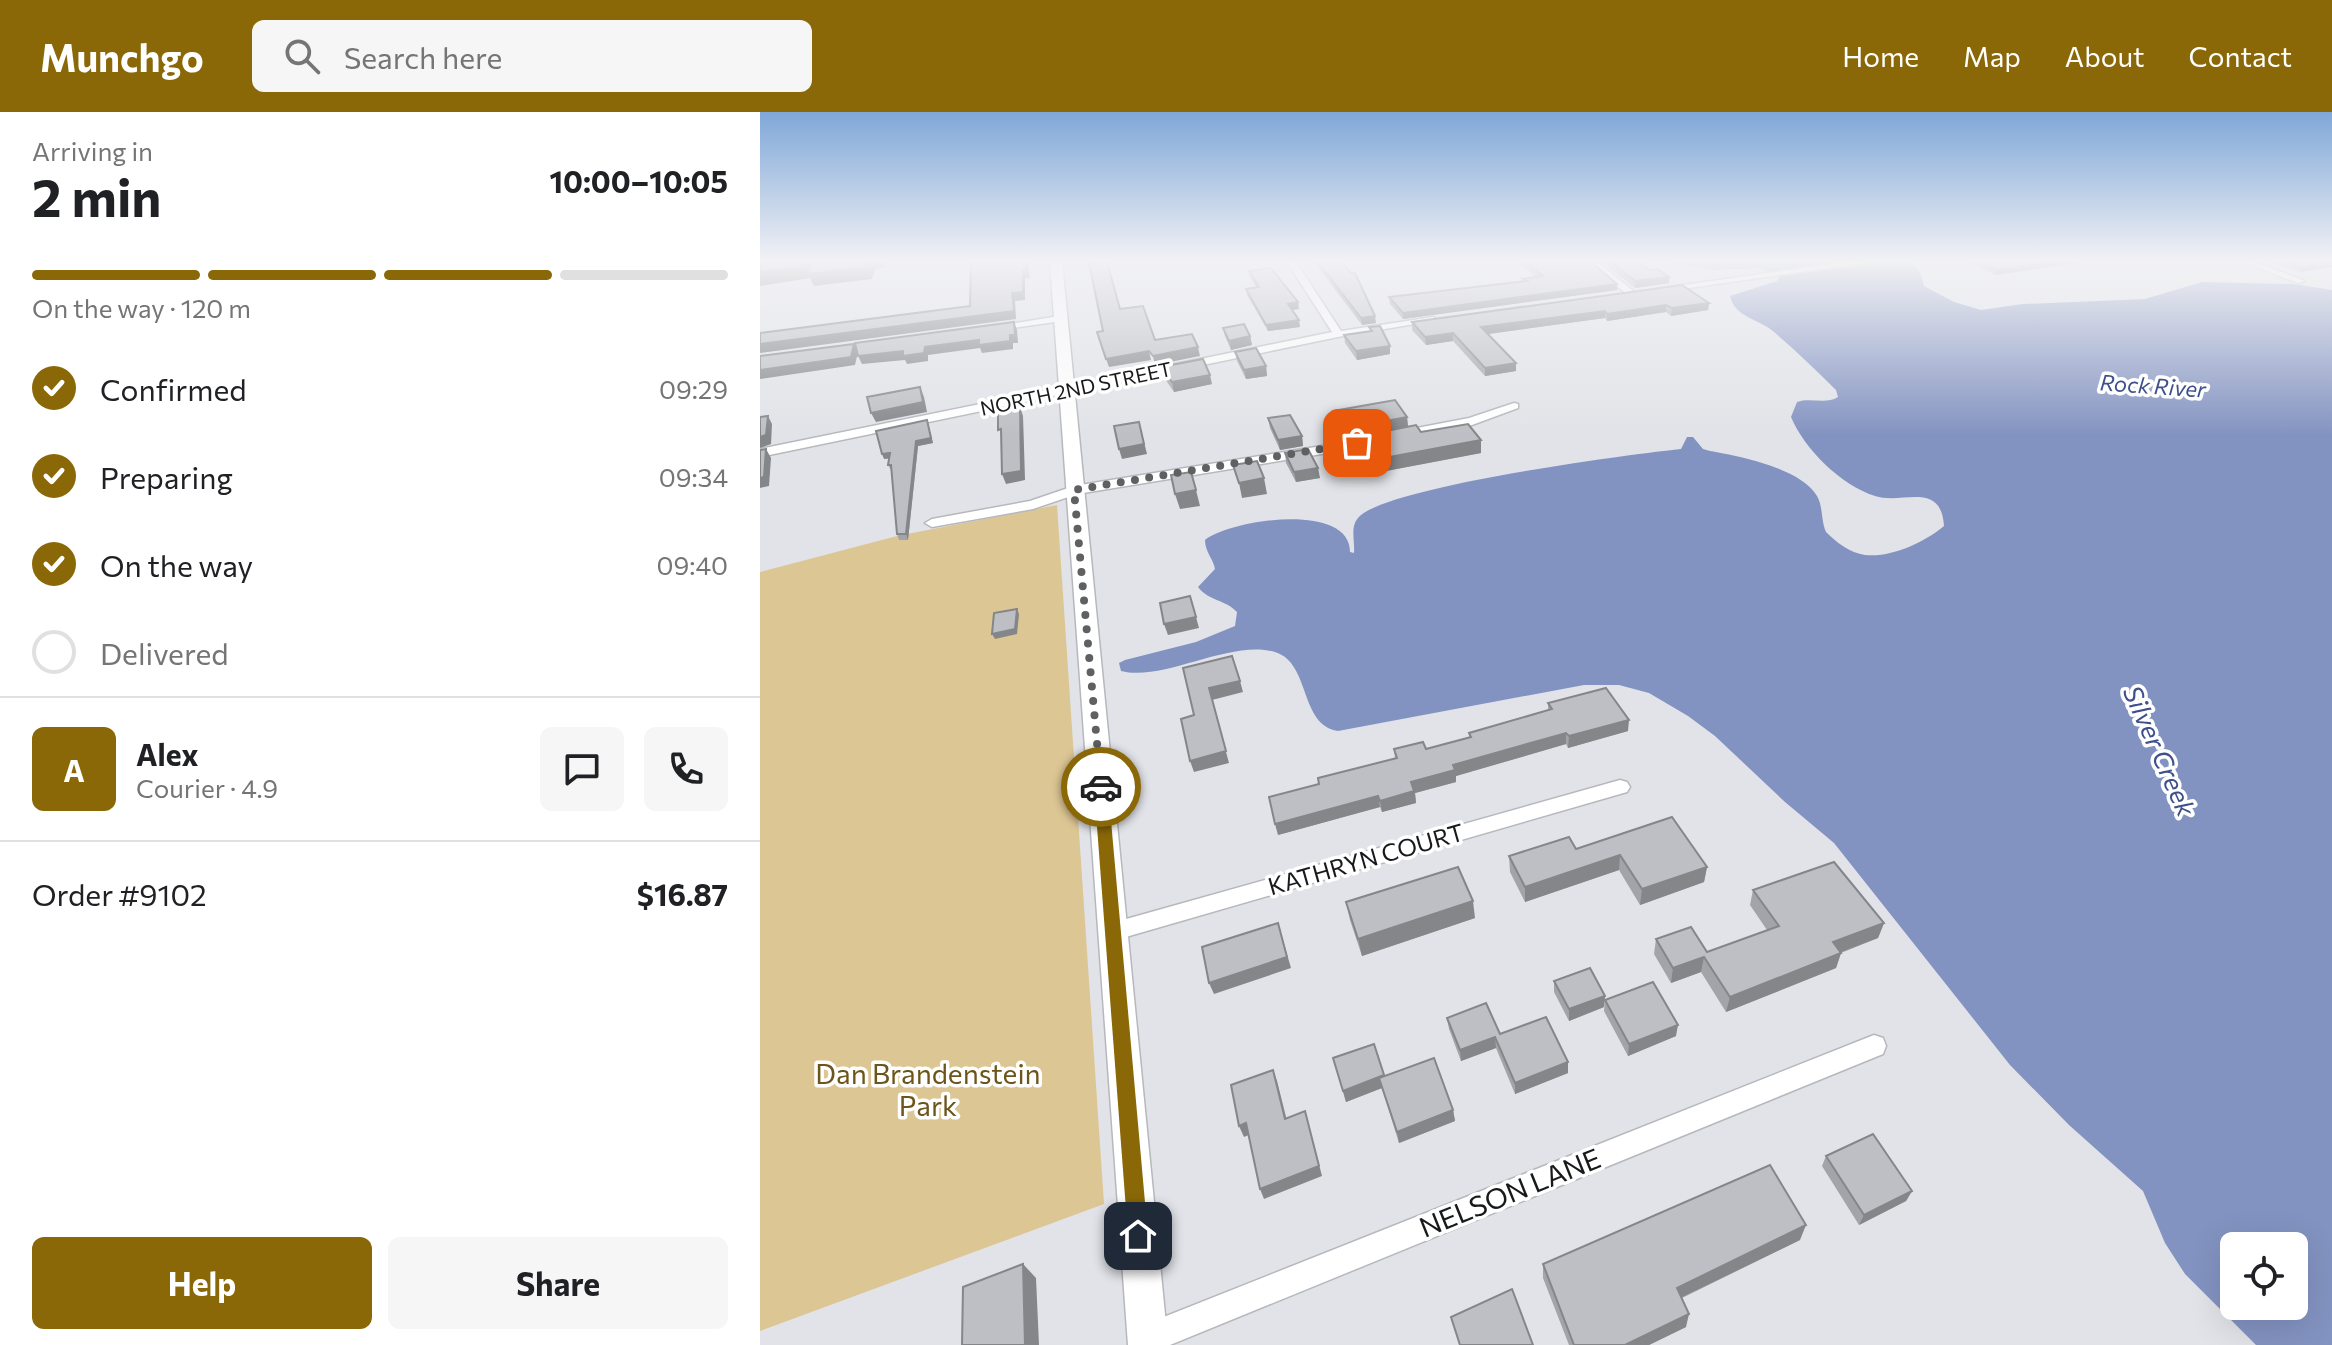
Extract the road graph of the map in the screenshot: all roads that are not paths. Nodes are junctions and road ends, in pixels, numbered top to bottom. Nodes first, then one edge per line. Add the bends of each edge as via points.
1 (1059, 319) edge
2 (1055, 320) edge
3 (1329, 320) edge
4 (1439, 320) edge
5 (980, 330) edge
6 (1338, 334) junction
7 (1065, 391) junction
8 (1514, 406) dead end
9 (760, 453) edge
10 (1074, 490) junction
11 (932, 523) dead end
12 (1620, 787) dead end
13 (1112, 932) junction
14 (1874, 1046) dead end
15 (1147, 1342) edge

1 - 7 street
2 - 5 street
3 - 6 street
4 - 6 street, NORTH 2ND STREET
6 - 7 street, NORTH 2ND STREET
7 - 9 street, NORTH 2ND STREET
7 - 10 street
8 - 10 street via 1472,421 1371,441
10 - 11 street via 1033,505
10 - 13 street
12 - 13 street, KATHRYN COURT
13 - 15 street
14 - 15 street, NELSON LANE

